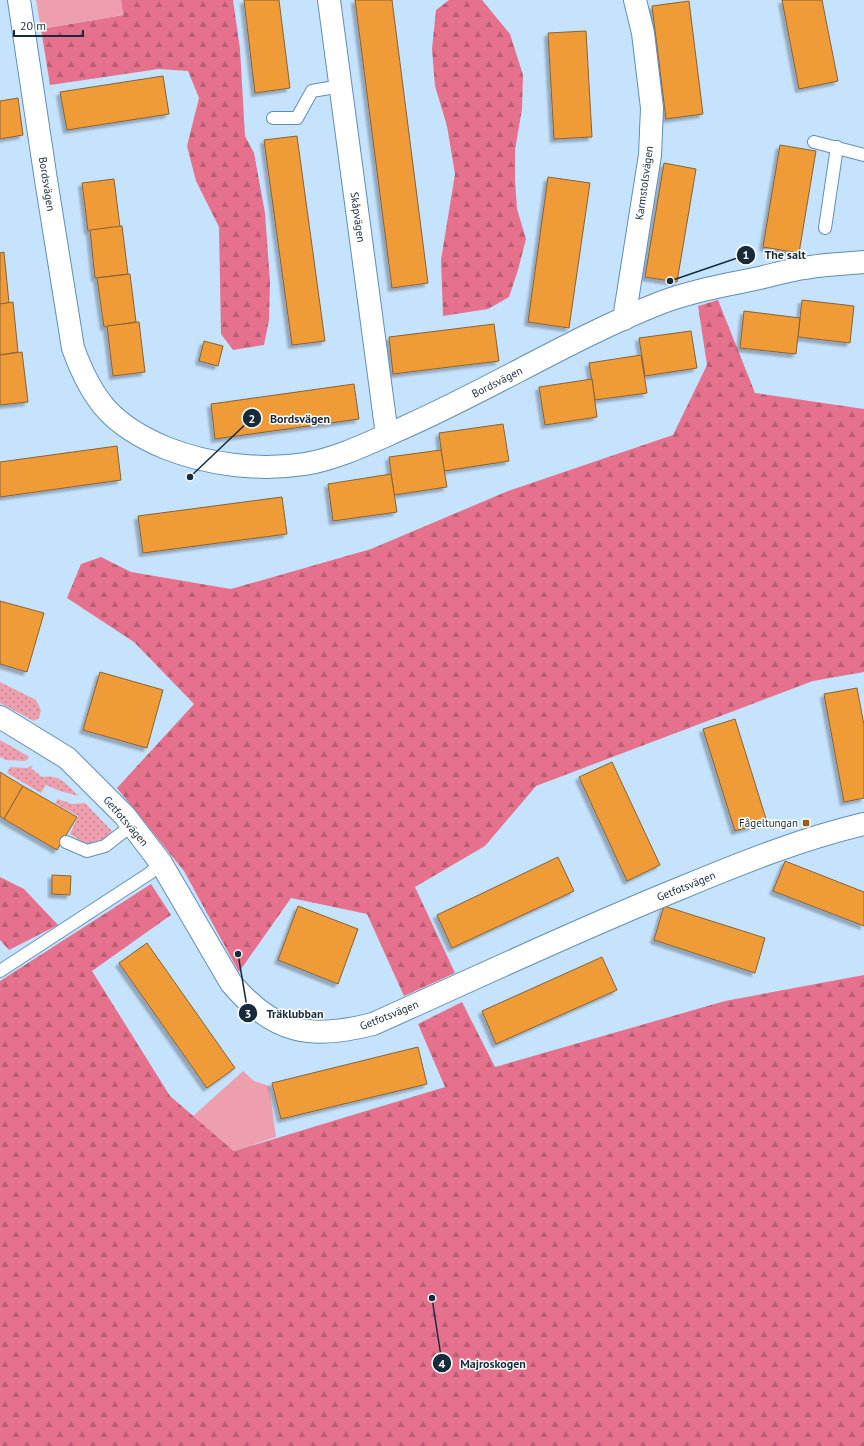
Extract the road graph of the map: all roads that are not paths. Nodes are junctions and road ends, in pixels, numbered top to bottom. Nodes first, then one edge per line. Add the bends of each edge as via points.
1 (19, 0) edge
2 (329, 0) edge
3 (635, 0) edge
4 (341, 86) junction
5 (273, 118) dead end
6 (814, 142) dead end
7 (837, 147) junction
8 (864, 155) edge
9 (825, 228) dead end
10 (864, 262) edge
11 (624, 319) junction
12 (387, 435) junction
13 (0, 717) edge
14 (864, 824) edge
15 (132, 825) junction
16 (66, 842) dead end
17 (161, 863) junction
18 (0, 971) edge

1 - 12 street, Bordsvägen via 73,348 82,373 105,408 121,424 141,437 177,452 237,465 271,467 306,464 346,453
2 - 4 street, Skåpvägen
3 - 11 street, Karmstolsvägen via 643,33 652,108 651,147
4 - 5 lane via 312,91 296,118
4 - 12 street, Skåpvägen
6 - 7 lane
7 - 8 lane
7 - 9 lane
10 - 11 street, Bordsvägen via 810,267 709,288 662,302
11 - 12 street, Bordsvägen
13 - 15 street, Getfotsvägen via 67,758
14 - 17 street, Getfotsvägen via 831,832 760,856 642,904 374,1024 346,1031 323,1033 276,1022 246,1001 231,984
15 - 16 lane via 105,846 87,851
15 - 17 street, Getfotsvägen
17 - 18 lane via 150,873

